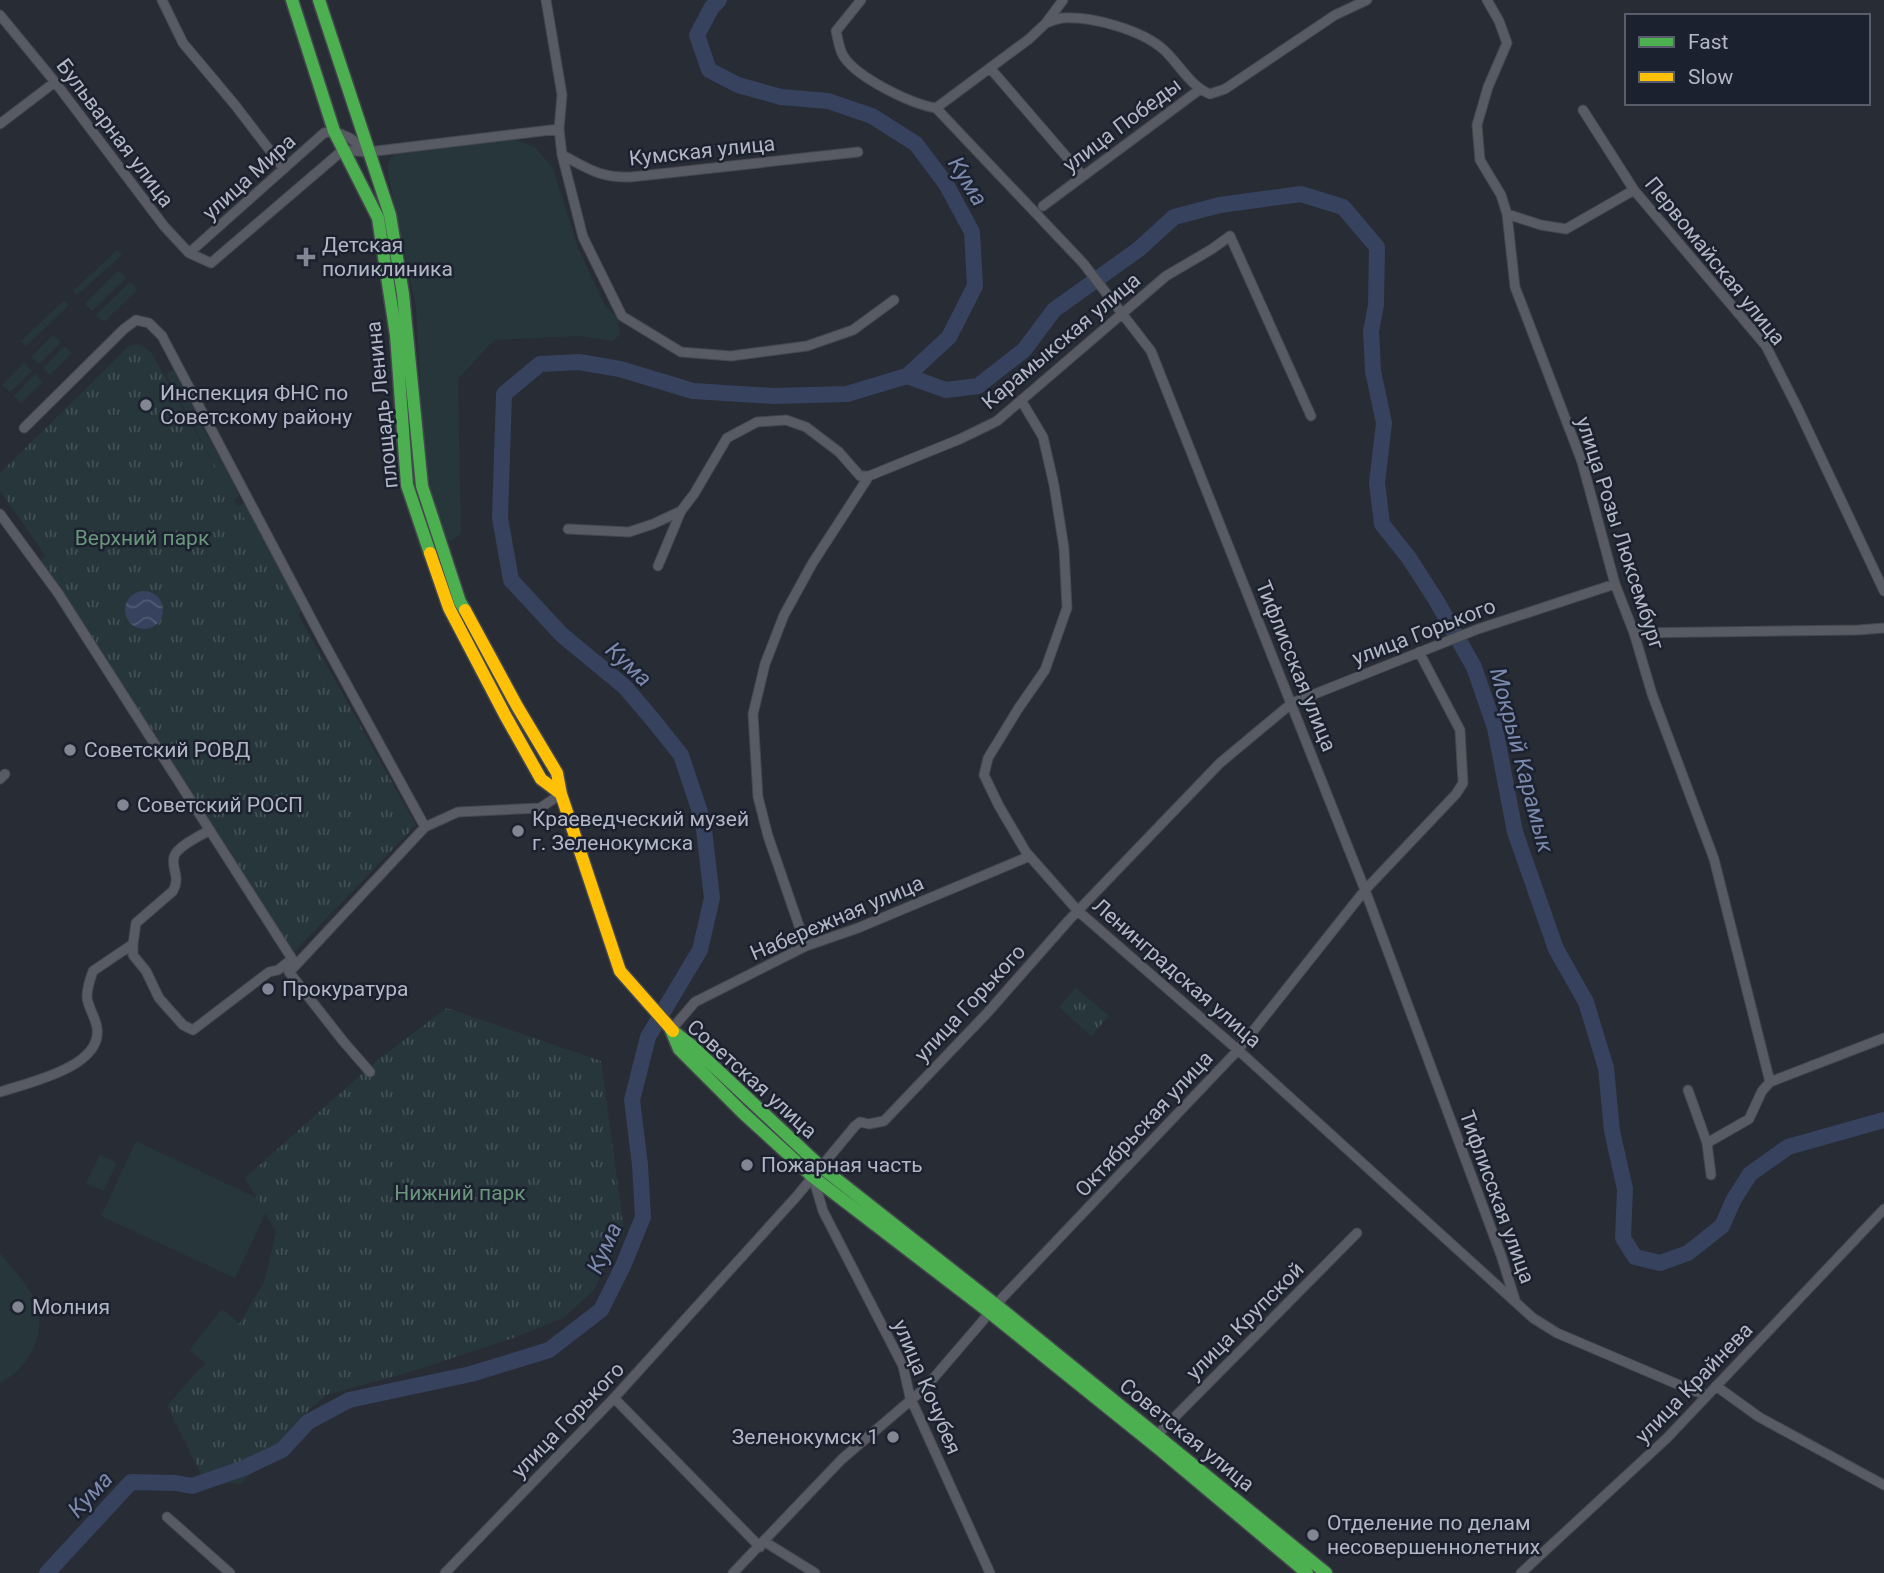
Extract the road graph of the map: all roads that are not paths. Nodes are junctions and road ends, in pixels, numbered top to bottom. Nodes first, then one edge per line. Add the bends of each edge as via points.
1 (162, 0) edge
2 (292, 0) edge
3 (319, 0) edge
4 (546, 0) edge
5 (860, 0) edge
6 (1063, 0) edge
7 (1367, 0) edge
8 (1487, 0) edge
9 (0, 15) edge
10 (1046, 23) junction
11 (990, 68) junction
12 (55, 82) junction
13 (1199, 90) junction
14 (936, 108) junction
15 (1583, 110) dead end
16 (0, 124) edge
17 (559, 129) junction
18 (334, 131) junction
19 (343, 150) junction
20 (368, 152) junction
21 (858, 152) dead end
22 (562, 155) junction
23 (284, 169) junction
24 (1083, 176) junction
25 (1634, 191) junction
26 (1043, 206) dead end
27 (1507, 214) junction
28 (189, 253) junction
29 (211, 263) joint
30 (894, 300) dead end
31 (1122, 314) junction
32 (1021, 400) junction
33 (1311, 416) dead end
34 (24, 428) dead end
35 (869, 477) junction
36 (681, 511) junction
37 (0, 514) edge
38 (568, 529) dead end
39 (658, 566) dead end
40 (1615, 584) junction
41 (1884, 591) edge
42 (1884, 628) edge
43 (1634, 633) junction
44 (1419, 652) junction
45 (1292, 703) junction
46 (561, 794) junction
47 (425, 827) junction
48 (210, 830) junction
49 (1030, 856) junction
50 (1365, 890) junction
51 (1078, 911) junction
52 (133, 944) junction
53 (806, 946) junction
54 (294, 962) junction
55 (671, 1030) junction
56 (1884, 1038) edge
57 (1238, 1049) junction
58 (370, 1072) dead end
59 (1770, 1082) junction
60 (1688, 1090) dead end
61 (0, 1092) edge
62 (1707, 1143) junction
63 (817, 1172) junction
64 (1712, 1175) dead end
65 (1884, 1209) edge
66 (1357, 1233) dead end
67 (1515, 1301) junction
68 (993, 1308) junction
69 (1719, 1388) junction
70 (1707, 1395) junction
71 (614, 1398) junction
72 (912, 1401) junction
73 (1157, 1435) junction
74 (1884, 1485) edge
75 (167, 1517) dead end
76 (762, 1544) junction
77 (230, 1573) edge
78 (445, 1573) edge
79 (733, 1573) edge
80 (815, 1573) edge
81 (990, 1573) edge
82 (1307, 1573) edge
83 (1326, 1573) edge
84 (1521, 1573) edge

1 - 23 street via 183,43
2 - 18 street, площадь Ленина
3 - 20 street, площадь Ленина
4 - 17 street via 562,95
5 - 14 street via 836,31 842,55 856,72 921,106
6 - 10 street
7 - 13 street, улица Победы via 1335,15 1223,90 1210,94
8 - 27 street, улица Розы Люксембург via 1507,43 1477,125 1480,160
9 - 12 street, Бульварная улица
10 - 11 street
10 - 13 street via 1082,19 1129,30 1163,49
11 - 14 street
11 - 24 street
12 - 16 street
12 - 28 street, Бульварная улица
13 - 24 street, улица Победы
14 - 31 street, Тифлисская улица via 1083,263
15 - 25 street, Первомайская улица
17 - 20 street
17 - 22 street
18 - 19 street, площадь Ленина
18 - 20 street
18 - 23 street, улица Мира via 324,133
19 - 20 street
19 - 29 street, улица Мира
19 - 46 street, площадь Ленина via 378,218 396,335 407,485 449,608 541,779
20 - 46 street, площадь Ленина via 390,215 403,294 422,486 460,601 557,773
21 - 22 street, Кумская улица via 631,177 595,173
22 - 30 street via 583,237 622,316 681,352 732,356 807,346 853,330
23 - 28 street, улица Мира
24 - 26 street, улица Победы
25 - 27 street via 1566,229
25 - 41 street, Первомайская улица via 1766,346
27 - 40 street, улица Розы Люксембург via 1515,288 1582,462
28 - 29 street, Бульварная улица
31 - 32 street, Карамыкская улица
31 - 33 street, Карамыкская улица via 1166,276 1230,236
31 - 45 street, Тифлисская улица via 1152,351
32 - 35 street, Карамыкская улица via 997,421
32 - 49 street, Ленинградская улица via 1043,437 1054,485 1067,608 1045,670 988,758 984,775
34 - 47 street via 130,325 136,320 149,323 162,336
35 - 36 street via 860,476 806,427 786,420 757,422 727,438
35 - 53 street via 784,615 753,714 758,797
36 - 38 street via 629,532
36 - 39 street
37 - 48 street via 58,593
40 - 43 street, улица Розы Люксембург
40 - 44 street, улица Горького
42 - 43 street
43 - 59 street, улица Розы Люксембург via 1651,694 1714,859
44 - 45 street, улица Горького
44 - 50 street, Октябрьская улица via 1460,730 1463,783
45 - 50 street, Тифлисская улица
45 - 51 street, улица Горького via 1220,763
46 - 47 street via 540,808 458,812
46 - 55 street, площадь Ленина via 620,971
47 - 54 street
48 - 52 street via 176,853 176,886 136,923
48 - 54 street
49 - 51 street, Ленинградская улица
49 - 53 street, Набережная улица
50 - 57 street, Октябрьская улица
50 - 67 street, Тифлисская улица
51 - 57 street, Ленинградская улица
51 - 63 street, улица Горького via 884,1121 860,1122
52 - 54 street via 133,955 159,998 183,1026 193,1030 269,972
52 - 61 street via 93,971 87,998 98,1029 89,1055 62,1072
53 - 55 street, Набережная улица via 695,1002
54 - 58 street via 289,972
55 - 63 street, Советская улица via 679,1049 751,1121
56 - 59 street
57 - 67 street, Ленинградская улица
57 - 68 street, Октябрьская улица
59 - 62 street via 1749,1119
60 - 62 street
62 - 64 street
63 - 68 street, Советская улица
63 - 71 street, улица Горького
63 - 72 street, улица Кочубея via 823,1210 903,1366
65 - 69 street, улица Крайнева
66 - 73 street, улица Крупской
67 - 70 street, Ленинградская улица via 1557,1333
68 - 72 street, Октябрьская улица
68 - 73 street, Советская улица
68 - 82 street, Советская улица
69 - 70 street, улица Крайнева
69 - 74 street via 1759,1417
70 - 84 street, улица Крайнева
71 - 76 street
71 - 78 street, улица Горького
72 - 76 street, Октябрьская улица via 842,1459
72 - 81 street, улица Кочубея
73 - 83 street, Советская улица
75 - 77 street
76 - 79 street, Октябрьская улица
76 - 80 street

